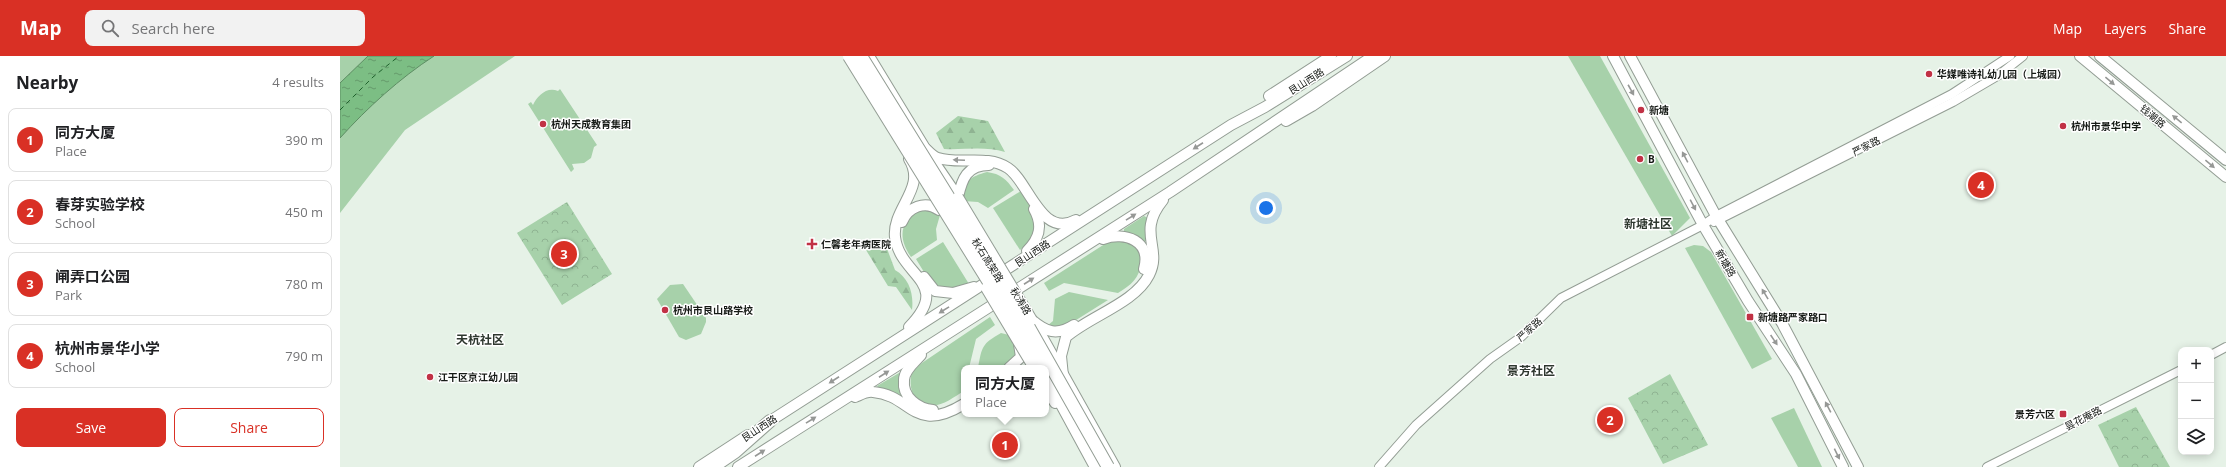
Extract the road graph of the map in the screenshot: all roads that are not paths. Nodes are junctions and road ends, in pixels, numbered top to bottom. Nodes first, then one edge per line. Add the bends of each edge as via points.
1 (843, 56) edge
2 (849, 56) edge
3 (861, 56) edge
4 (869, 56) edge
5 (1331, 56) edge
6 (1347, 56) edge
7 (1373, 56) edge
8 (1385, 56) edge
9 (1613, 56) edge
10 (1630, 56) edge
11 (2010, 56) edge
12 (2023, 56) edge
13 (2080, 56) edge
14 (2100, 56) edge
15 (1231, 125) junction
16 (1250, 139) junction
17 (926, 149) junction
18 (2226, 160) edge
19 (912, 164) junction
20 (2226, 177) edge
21 (1170, 192) junction
22 (958, 197) junction
23 (1117, 198) junction
24 (939, 210) junction
25 (1718, 218) junction
26 (1703, 225) junction
27 (1086, 245) junction
28 (1012, 266) junction
29 (985, 284) junction
30 (1032, 320) junction
31 (934, 342) junction
32 (1018, 342) junction
33 (890, 344) junction
34 (2226, 347) edge
35 (2214, 353) edge
36 (1012, 365) edge
37 (1032, 365) edge
38 (1040, 365) edge
39 (2178, 371) edge
40 (1063, 376) junction
41 (1049, 381) edge
42 (1049, 393) edge
43 (961, 398) edge
44 (840, 402) junction
45 (961, 405) edge
46 (770, 421) junction
47 (699, 467) edge
48 (713, 467) edge
49 (738, 467) edge
50 (1091, 467) edge
51 (1096, 467) edge
52 (1108, 467) edge
53 (1115, 467) edge
54 (1379, 467) edge
55 (1844, 467) edge
56 (1858, 467) edge
57 (1986, 467) edge

1 - 19 main road
2 - 38 highway, 秋石高架路, bridge
3 - 52 highway, 秋石高架路, bridge via 1023,317
4 - 17 main road, 秋涛路
5 - 15 main road via 1262,101
6 - 15 main road, 艮山西路
7 - 16 main road, 艮山西路
8 - 16 main road via 1312,106
9 -> 26 main road, 新塘路
25 -> 10 main road, 新塘路
11 - 25 street, 严家路 via 1952,94
12 - 25 street, 严家路 via 1998,75 1953,102
13 -> 20 main road, 钱潮路
18 -> 14 main road, 钱潮路
15 -> 23 main road, 艮山西路
16 - 21 main road, 艮山西路
17 - 22 main road, 秋涛路
23 -> 17 main road via 1070,224 1060,223 1043,214 1015,174 1007,167 983,159 937,158
19 - 24 main road
19 - 33 main road via 915,183 898,217 895,236 898,248 923,284 927,304 918,318
27 -> 21 main road, 艮山西路
21 - 40 main road via 1150,220 1150,274 1136,292 1066,337 1061,356
22 - 28 main road via 965,176 977,166 993,165 1012,176 1036,213 1040,229 1036,242
22 - 30 main road, 秋涛路, bridge
23 - 28 main road, 艮山西路
24 - 29 main road via 932,204 923,205 913,208 904,216 900,226 903,245 935,292 954,293
24 - 32 main road, bridge
25 - 26 street, 严家路
56 -> 25 main road, 新塘路 via 1782,323
26 - 54 street, 严家路 via 1561,298 1521,337 1490,359 1416,425
26 -> 55 main road, 新塘路 via 1748,301 1796,374
27 - 30 main road via 1114,235 1130,238 1138,243 1143,249 1146,264 1140,281 1132,289 1061,332 1048,331
31 -> 27 main road, 艮山西路, bridge
28 - 29 main road, 艮山西路, bridge
29 -> 33 main road, 艮山西路
30 - 40 main road, 秋涛路
31 - 43 main road via 908,369 904,380 906,392 913,403 932,410
44 -> 31 main road, 艮山西路
32 - 36 main road via 1021,357
32 - 37 main road, bridge
33 -> 46 main road, 艮山西路
34 - 35 street
39 - 57 street, 昙花庵路
40 - 53 main road, 秋涛路
41 - 51 highway
42 - 50 main road
44 - 45 main road via 872,392 893,399 916,413 936,416
49 -> 44 main road, 艮山西路
46 - 47 main road, 艮山西路
46 - 48 highway via 735,452

